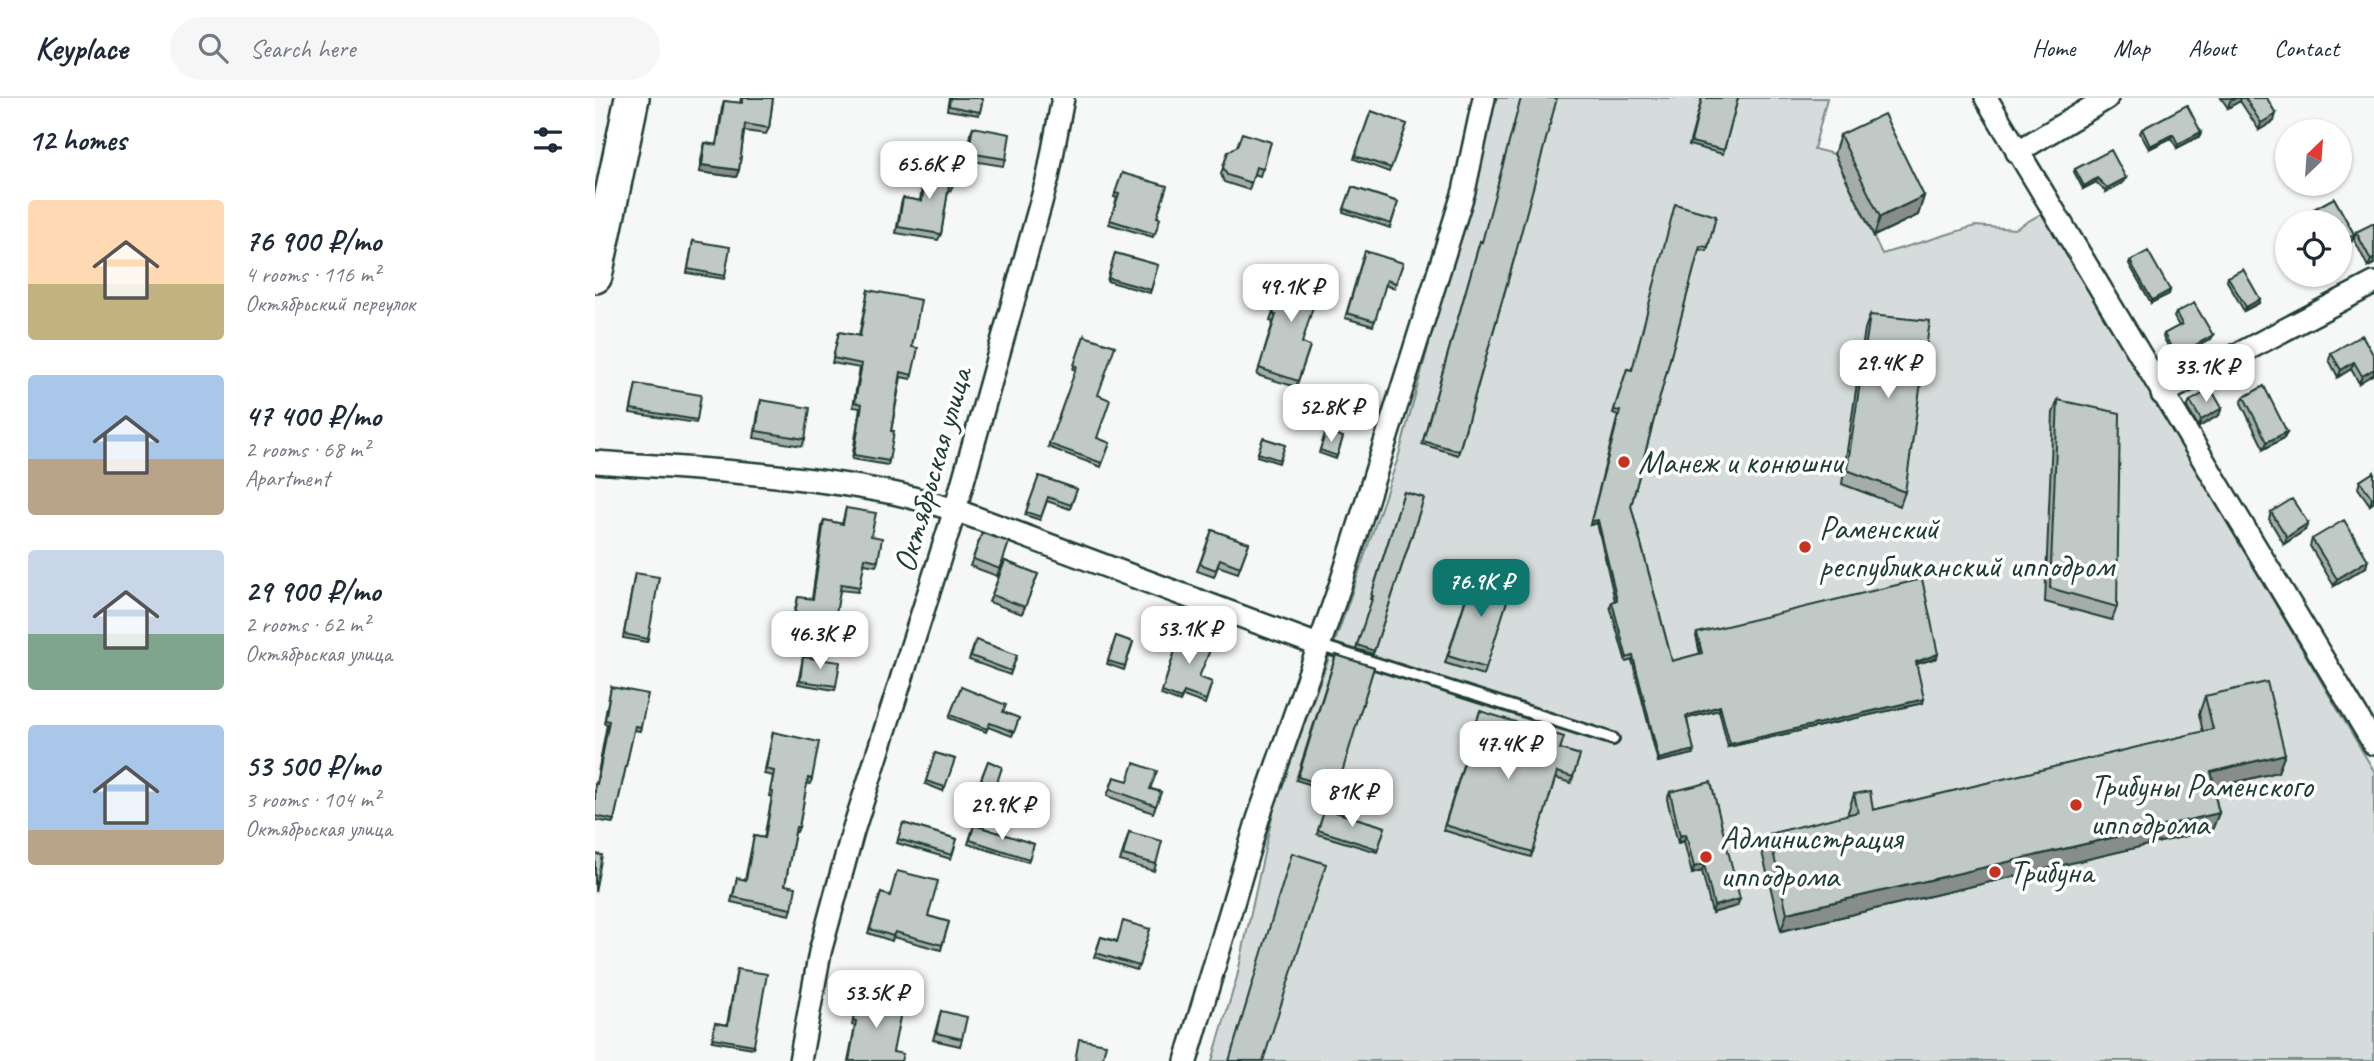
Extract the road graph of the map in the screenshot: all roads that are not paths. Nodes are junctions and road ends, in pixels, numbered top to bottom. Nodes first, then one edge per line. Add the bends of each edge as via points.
1 (632, 98) edge
2 (1063, 98) edge
3 (1484, 98) edge
4 (1986, 98) edge
5 (2107, 98) edge
6 (2017, 152) junction
7 (595, 276) edge
8 (2374, 283) edge
9 (2162, 394) junction
10 (595, 462) edge
11 (955, 510) junction
12 (1318, 645) junction
13 (1613, 739) dead end
14 (2374, 744) edge
15 (800, 1061) edge
16 (1186, 1061) edge

1 - 7 main road
2 - 11 street, Октябрьская улица via 1048,177
3 - 12 street via 1464,191
4 - 6 street
5 - 6 street
6 - 9 street
8 - 9 street
9 - 14 street
10 - 11 street via 823,481
11 - 12 street
11 - 15 street, Октябрьская улица via 853,831 820,952
12 - 13 lane
12 - 16 street via 1258,819

